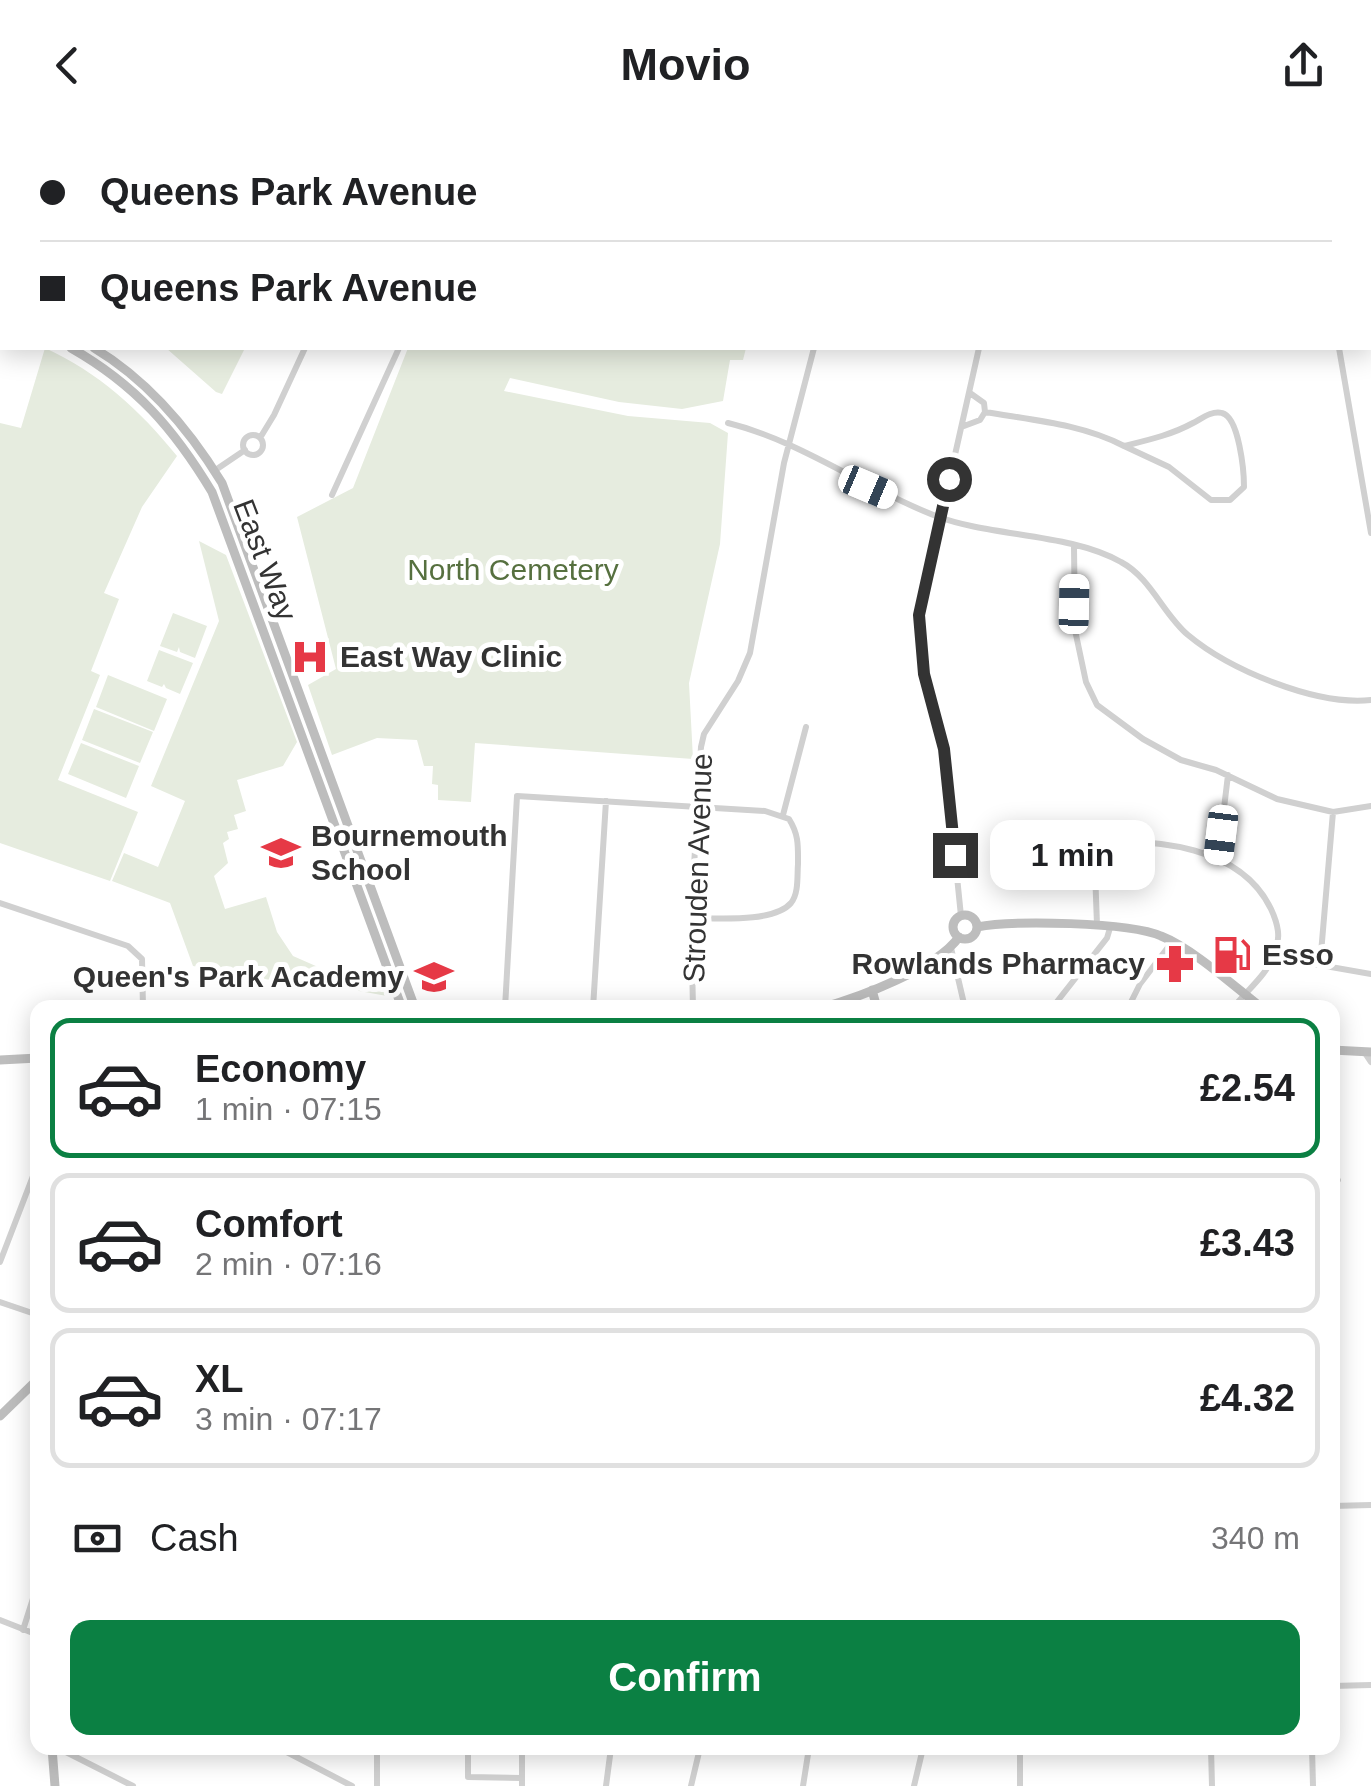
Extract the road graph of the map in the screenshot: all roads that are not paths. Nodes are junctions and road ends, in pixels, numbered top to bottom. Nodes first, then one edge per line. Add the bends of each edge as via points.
1 (73, 350) edge
2 (97, 350) edge
3 (304, 350) edge
4 (398, 350) edge
5 (814, 350) edge
6 (978, 350) edge
7 (1339, 350) edge
8 (970, 393) junction
9 (985, 412) junction
10 (728, 423) dead end
11 (962, 426) junction
12 (260, 438) junction
13 (791, 446) junction
14 (1124, 446) junction
15 (245, 450) junction
16 (214, 471) junction
17 (332, 495) dead end
18 (940, 518) junction
19 (1371, 534) edge
20 (1074, 547) junction
21 (1371, 700) edge
22 (806, 727) dead end
23 (1228, 776) junction
24 (606, 802) junction
25 (697, 806) junction
26 (1371, 806) edge
27 (1333, 812) junction
28 (783, 815) junction
29 (1218, 858) junction
30 (0, 903) edge
31 (961, 916) junction
32 (691, 918) junction
33 (977, 927) junction
34 (1097, 927) junction
35 (1110, 928) junction
36 (958, 937) junction
37 (1172, 942) junction
38 (951, 948) junction
39 (1274, 957) junction
40 (1320, 965) junction
41 (1371, 974) edge
42 (872, 990) junction
43 (1245, 995) junction
44 (143, 1000) edge
45 (399, 1000) edge
46 (412, 1000) edge
47 (505, 1000) edge
48 (594, 1000) edge
49 (694, 1000) edge
50 (844, 1000) edge
51 (875, 1000) edge
52 (964, 1000) edge
53 (1058, 1000) edge
54 (1132, 1000) edge
55 (1240, 1000) edge
56 (1252, 1000) edge
57 (1340, 1051) edge
58 (1369, 1056) edge
59 (30, 1058) edge
60 (0, 1060) edge
61 (30, 1183) edge
62 (0, 1262) edge
63 (0, 1302) edge
64 (30, 1312) edge
65 (30, 1387) edge
66 (0, 1416) edge
67 (1371, 1505) edge
68 (1340, 1506) edge
69 (30, 1608) edge
70 (0, 1620) edge
71 (23, 1630) junction
72 (30, 1633) edge
73 (1371, 1685) edge
74 (1340, 1686) edge
75 (55, 1755) edge
76 (69, 1755) edge
77 (292, 1755) edge
78 (378, 1755) edge
79 (468, 1755) edge
80 (522, 1755) edge
81 (609, 1755) edge
82 (699, 1755) edge
83 (809, 1755) edge
84 (921, 1755) edge
85 (1020, 1755) edge
86 (1210, 1755) edge
87 (1312, 1755) edge
88 (522, 1782) edge
89 (55, 1786) edge
90 (132, 1786) edge
91 (352, 1786) edge
92 (377, 1786) edge
93 (606, 1786) edge
94 (692, 1786) edge
95 (803, 1786) edge
96 (914, 1786) edge
97 (1020, 1786) edge
98 (1212, 1786) edge
99 (1313, 1786) edge

1 - 45 street, East Way via 159,415 212,492
2 - 16 street, East Way via 147,387
3 - 12 street
4 - 17 street
5 - 13 street, Strouden Avenue
6 - 8 street
7 - 19 street
8 - 9 street via 984,402
8 - 11 street
9 - 11 street
9 - 14 street via 1076,428
10 - 13 street
11 - 18 street
12 - 15 street via 248,438
12 - 15 street via 259,453
13 - 18 street
13 - 25 street, Strouden Avenue via 750,653 704,734
14 - 14 street via 1224,413 1236,435 1244,486 1230,500 1211,500
15 - 16 street
16 - 46 street, East Way
18 - 20 street
18 - 31 street via 919,615 920,646 944,749
20 - 21 street via 1122,562 1188,635 1246,671 1301,693
20 - 23 street via 1074,630 1098,705 1143,740
22 - 28 street
23 - 27 street via 1277,799
23 - 29 street
24 - 25 street
24 - 47 street via 518,796
24 - 48 street
25 - 28 street
25 - 32 street, Strouden Avenue
26 - 27 street
27 - 40 street
28 - 32 street via 798,838 792,902 764,916
29 - 34 street via 1150,843 1094,843
29 - 39 street via 1266,898 1278,922
30 - 44 street via 128,946 142,959
31 - 33 street via 972,917
31 - 36 street via 954,926
32 - 49 street, Strouden Avenue
33 - 34 street
33 - 36 street via 970,938
34 - 35 street
35 - 37 street
35 - 53 street
36 - 38 street
37 - 43 street
37 - 54 street
38 - 42 street
38 - 52 street
39 - 40 street
39 - 43 street
40 - 41 street
42 - 50 street
42 - 51 street
43 - 55 street
43 - 56 street
57 - 58 street
59 - 60 street
61 - 62 street
63 - 64 street
65 - 66 street
67 - 68 street
69 - 71 street
70 - 71 street
71 - 72 street
73 - 74 street
75 - 89 street
76 - 90 street
77 - 91 street
78 - 92 street
79 - 88 street via 468,1777
80 - 88 street
81 - 93 street
82 - 94 street
83 - 95 street
84 - 96 street
85 - 97 street
86 - 98 street
87 - 99 street

